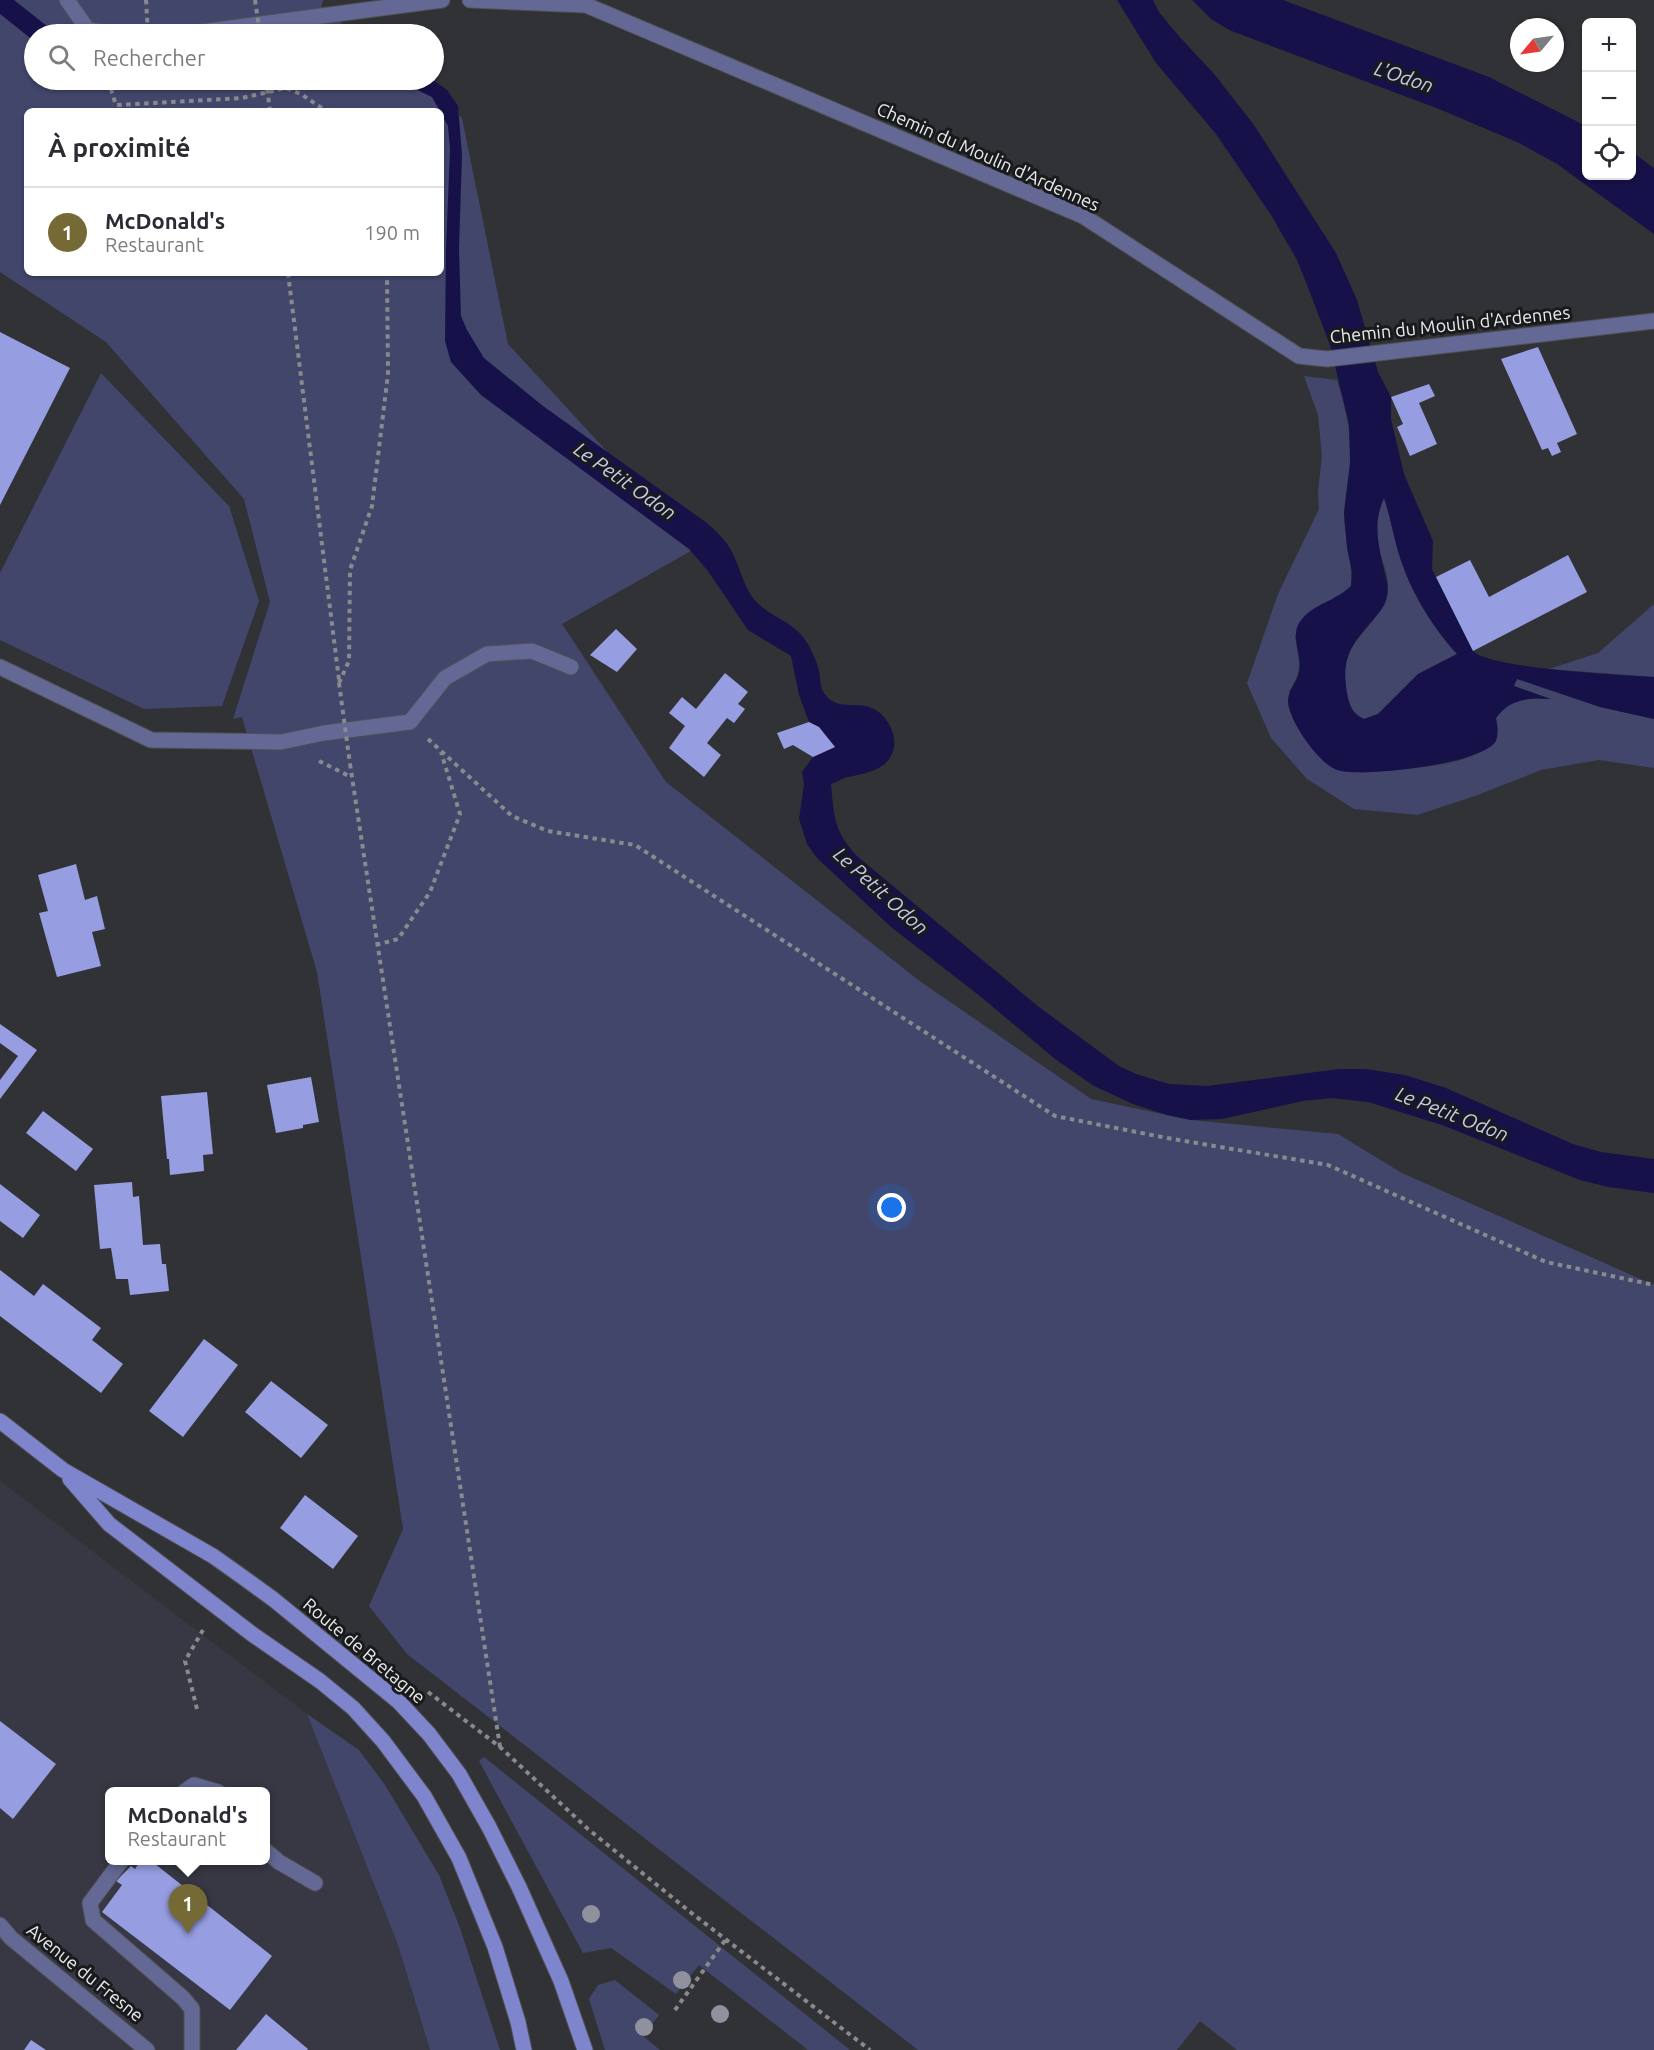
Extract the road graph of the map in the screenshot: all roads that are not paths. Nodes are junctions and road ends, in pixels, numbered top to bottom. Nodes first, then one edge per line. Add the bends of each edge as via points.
1 (67, 0) edge
2 (442, 0) edge
3 (470, 0) edge
4 (84, 24) edge
5 (261, 24) edge
6 (1654, 321) edge
7 (0, 667) edge
8 (572, 667) dead end
9 (0, 1421) edge
10 (63, 1470) junction
11 (270, 1854) edge
12 (118, 1865) edge
13 (315, 1883) dead end
14 (0, 1924) edge
15 (147, 2050) edge
16 (192, 2050) edge
17 (524, 2050) edge
18 (585, 2050) edge

1 - 4 street
2 - 5 street
3 - 6 street, Chemin du Moulin d'Ardennes via 586,5 1083,216 1299,356 1327,359
7 - 8 street via 151,740 281,742 410,722 445,678 487,654 532,651
9 - 10 main road, Route de Bretagne
10 - 17 main road, Route de Bretagne via 109,1524 328,1688 383,1741 424,1796 459,1858 495,1947
10 - 18 main road, Route de Bretagne via 213,1556 273,1599 399,1702 429,1734 459,1774 519,1887 561,1981
11 - 13 street
12 - 16 street via 90,1903 93,1920 192,2009
14 - 15 street, Avenue du Fresne via 11,1938

